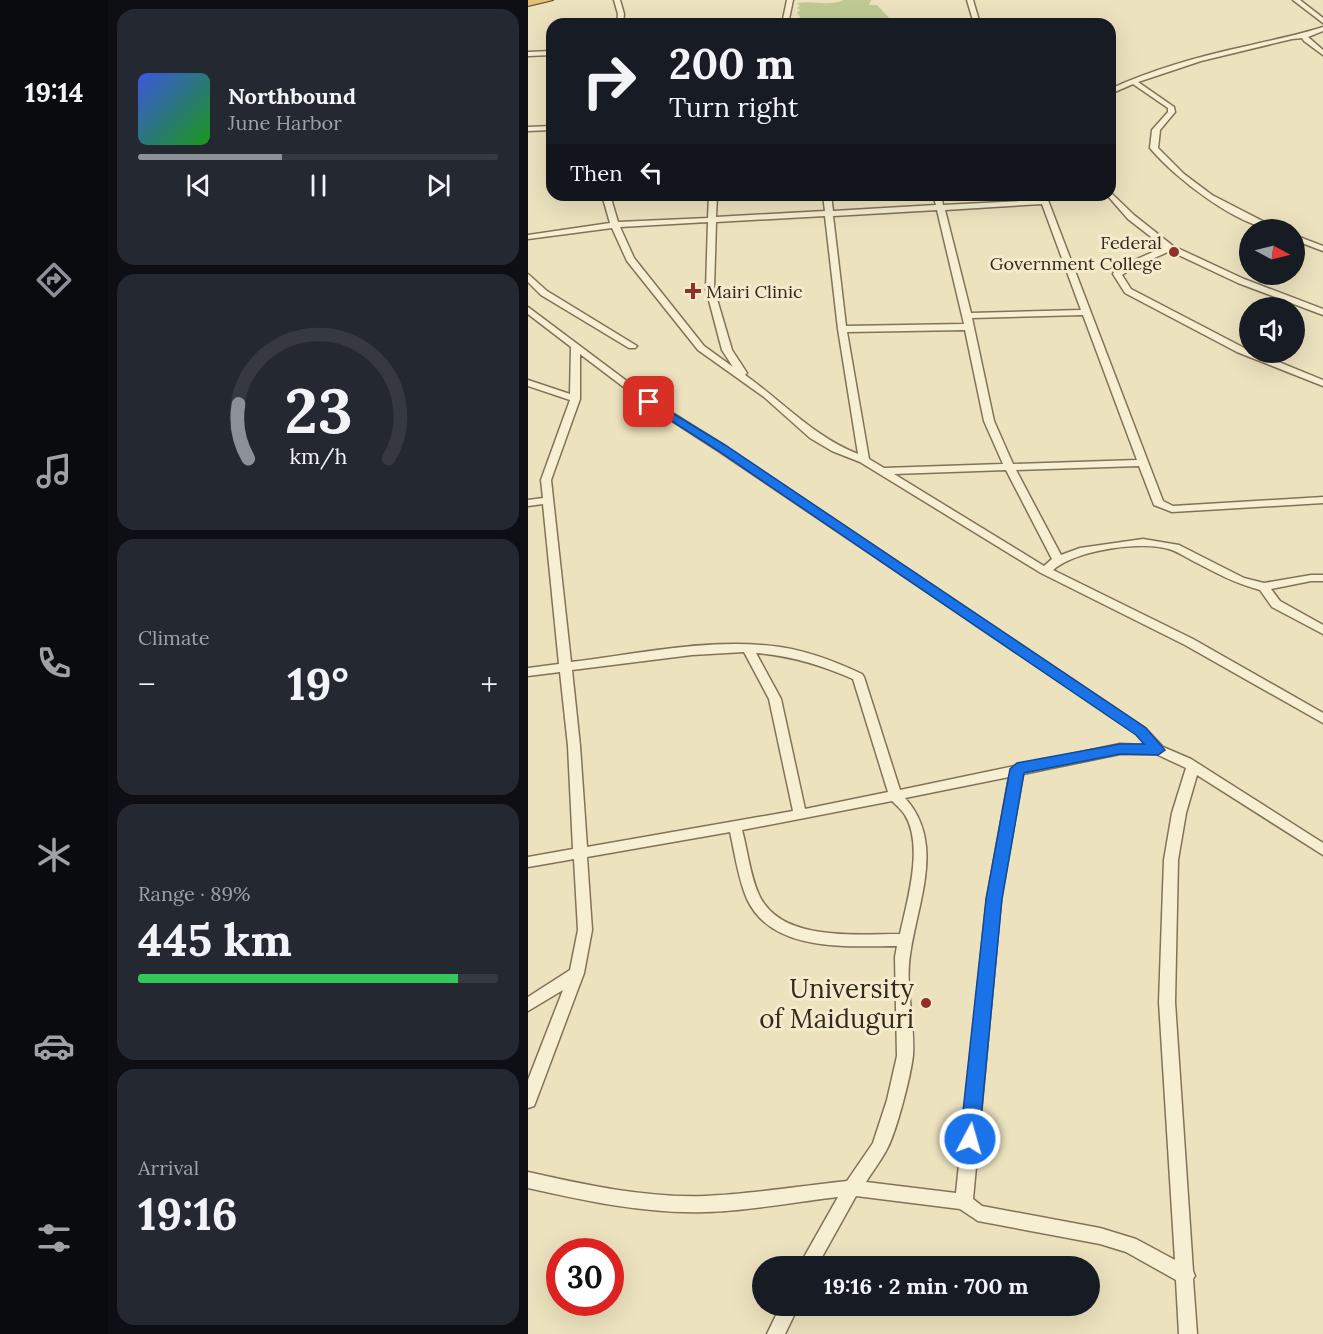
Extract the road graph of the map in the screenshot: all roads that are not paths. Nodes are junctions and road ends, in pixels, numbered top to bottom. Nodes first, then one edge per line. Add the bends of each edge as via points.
1 (548, 0) edge
2 (617, 0) edge
3 (790, 0) edge
4 (970, 0) edge
5 (1296, 0) edge
6 (528, 3) edge
7 (621, 18) edge
8 (786, 18) edge
9 (975, 18) edge
10 (1323, 21) edge
11 (1323, 29) edge
12 (1305, 36) junction
13 (546, 53) edge
14 (1323, 53) edge
15 (528, 54) edge
16 (1133, 81) junction
17 (1116, 89) edge
18 (546, 128) edge
19 (528, 129) edge
20 (608, 201) edge
21 (713, 201) edge
22 (828, 201) edge
23 (938, 201) edge
24 (1005, 201) edge
25 (1045, 201) edge
26 (1116, 201) edge
27 (939, 206) junction
28 (829, 213) junction
29 (713, 219) junction
30 (1253, 219) edge
31 (615, 225) junction
32 (528, 237) edge
33 (1305, 242) edge
34 (1170, 248) junction
35 (1323, 249) edge
36 (528, 277) edge
37 (528, 310) edge
38 (1087, 312) junction
39 (1323, 312) edge
40 (967, 316) junction
41 (969, 327) junction
42 (842, 329) junction
43 (632, 346) dead end
44 (576, 347) junction
45 (746, 379) junction
46 (528, 383) edge
47 (1323, 383) edge
48 (575, 399) junction
49 (864, 460) junction
50 (1142, 463) junction
51 (1010, 468) junction
52 (881, 471) junction
53 (547, 500) junction
54 (1323, 500) edge
55 (528, 503) edge
56 (1058, 560) junction
57 (1323, 571) edge
58 (1045, 572) junction
59 (1311, 578) junction
60 (1323, 578) edge
61 (1263, 587) junction
62 (1323, 630) edge
63 (748, 648) junction
64 (566, 667) junction
65 (528, 672) edge
66 (1323, 719) edge
67 (1158, 750) junction
68 (1193, 767) junction
69 (1017, 769) junction
70 (895, 795) junction
71 (800, 815) junction
72 (735, 827) junction
73 (1323, 850) edge
74 (581, 853) junction
75 (528, 862) edge
76 (905, 940) junction
77 (577, 973) junction
78 (528, 1005) edge
79 (528, 1101) edge
80 (528, 1180) edge
81 (852, 1188) junction
82 (964, 1202) junction
83 (814, 1256) edge
84 (1186, 1276) junction
85 (785, 1316) edge
86 (776, 1334) edge
87 (1188, 1334) edge

1 - 6 highway
2 - 7 street
3 - 8 street
4 - 9 street
5 - 10 street
11 - 12 street
12 - 14 street
12 - 16 street via 1184,63
13 - 15 street
16 - 17 street
16 - 30 street via 1171,107 1172,112 1156,130 1154,148 1164,160 1206,196
18 - 19 street
20 - 31 street
21 - 29 street
22 - 28 street
23 - 27 street
24 - 27 street
25 - 38 street
26 - 34 street
27 - 28 street
27 - 40 street
28 - 29 street
28 - 42 street
29 - 31 street
29 - 45 street via 710,289 727,350
31 - 32 street
31 - 45 street via 630,259 701,348
33 - 35 street
34 - 39 street
34 - 47 street via 1117,274 1128,291 1240,350
36 - 43 street via 544,293
37 - 44 street
38 - 40 street
38 - 50 street
40 - 41 street
41 - 42 street
41 - 51 street via 990,421
42 - 49 street
44 - 48 street
44 - 67 street via 649,402 1141,731
45 - 49 street via 814,436
46 - 48 street
48 - 53 street via 548,470
49 - 52 street
50 - 51 street
50 - 54 street via 1158,503 1172,509
51 - 52 street
51 - 56 street
52 - 58 street
53 - 55 street
53 - 64 street
56 - 58 street
56 - 61 street via 1080,551 1143,542 1175,548 1240,581
57 - 59 street
58 - 66 street via 1189,642
59 - 60 street
59 - 61 street
61 - 62 street via 1276,604
63 - 64 street
63 - 70 street via 782,651 828,663 858,677
63 - 71 street via 775,699
64 - 65 street
64 - 74 street
67 - 68 street
67 - 69 street via 1120,749
68 - 73 street
68 - 84 street via 1179,813 1171,860 1167,1002
69 - 70 street
69 - 82 street via 994,899
70 - 71 street
70 - 76 street via 911,813 920,835 919,876
71 - 72 street
72 - 74 street
72 - 76 street via 754,899 764,915 787,931 832,938
74 - 75 street
74 - 77 street via 585,930
76 - 81 street via 905,1056 880,1146
77 - 78 street
77 - 79 street
80 - 81 street via 657,1203 706,1204
81 - 82 street
81 - 83 street
82 - 84 street via 978,1213 1130,1245
84 - 87 street
85 - 86 street

